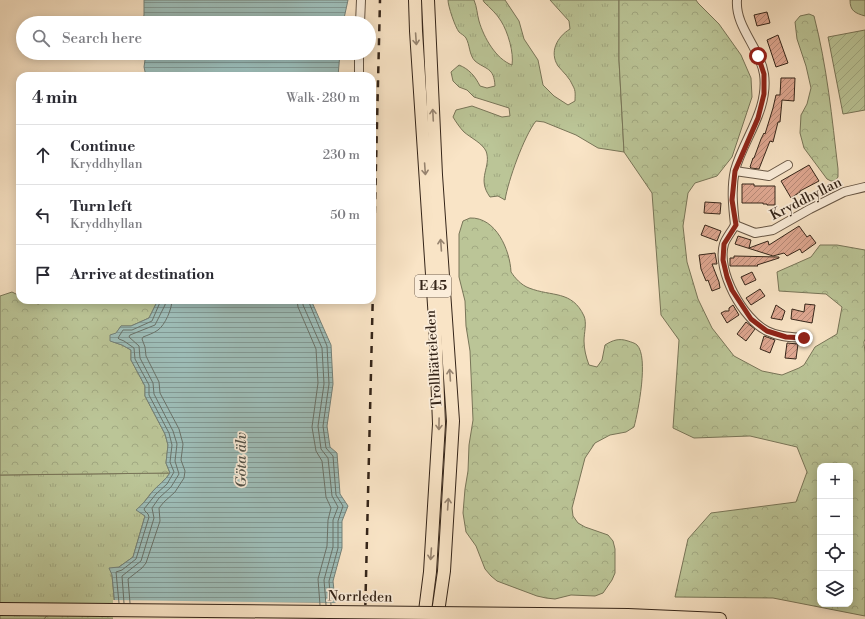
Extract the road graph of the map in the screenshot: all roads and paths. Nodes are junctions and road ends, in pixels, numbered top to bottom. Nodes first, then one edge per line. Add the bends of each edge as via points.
1 (361, 0) edge
2 (415, 0) edge
3 (428, 0) edge
4 (737, 0) edge
5 (360, 16) edge
6 (359, 60) edge
7 (359, 72) edge
8 (788, 165) dead end
9 (735, 171) junction
10 (865, 187) edge
11 (736, 225) junction
12 (804, 338) dead end
13 (0, 609) edge
14 (424, 619) edge
15 (437, 619) edge
16 (720, 619) edge

1 - 5 street
2 -> 14 highway, Trollhätteleden / E 45 via 440,424 430,572
15 -> 3 highway, Trollhätteleden / E 45 via 444,571 453,421
4 - 9 street via 739,17 764,74 764,94 758,118
6 - 7 street
8 - 9 street via 769,176
9 - 11 street via 732,200
10 - 11 street, Kryddhyllan via 844,192 774,230 756,233
11 - 12 street via 724,244 723,260 732,290 751,319 767,331 786,337
13 - 16 highway, Norrleden, bridge via 628,615

